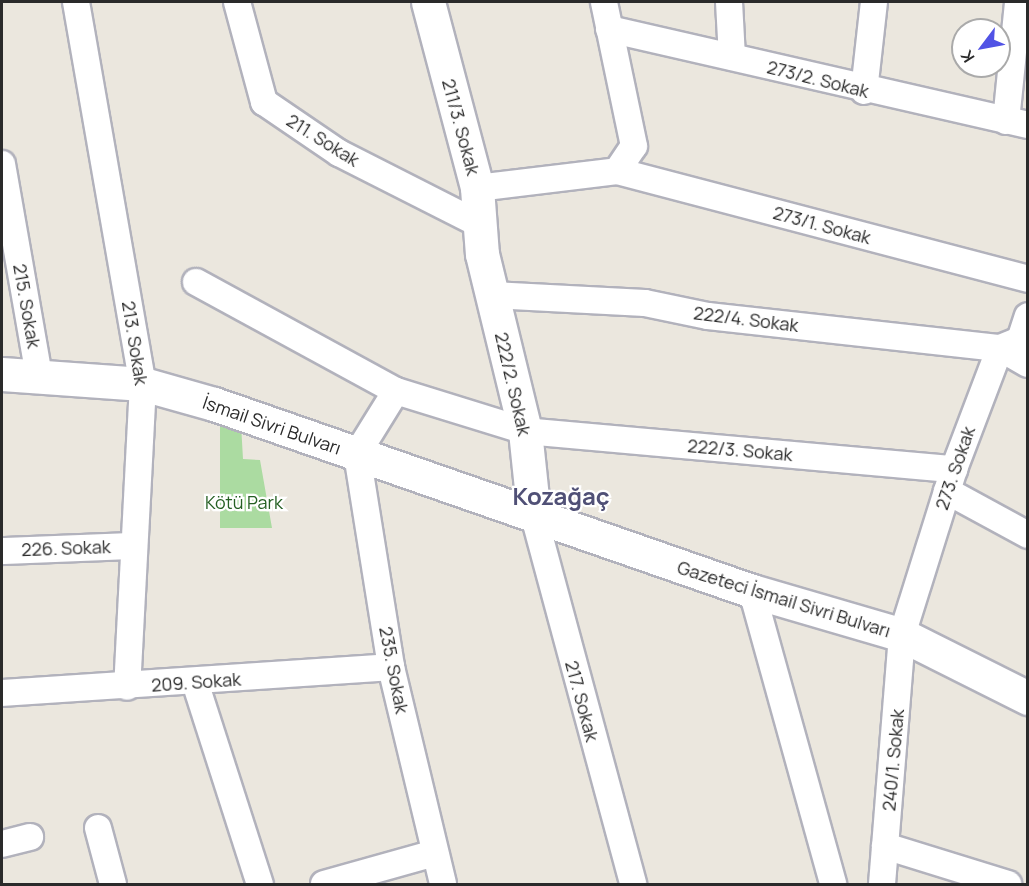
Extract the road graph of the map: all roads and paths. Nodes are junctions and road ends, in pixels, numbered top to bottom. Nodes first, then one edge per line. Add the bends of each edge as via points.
1 (76, 2) edge
2 (237, 2) edge
3 (428, 2) edge
4 (604, 2) edge
5 (729, 2) edge
6 (874, 2) edge
7 (1018, 2) edge
8 (609, 29) junction
9 (732, 57) junction
10 (864, 91) junction
11 (1017, 123) edge
12 (2, 164) edge
13 (617, 171) junction
14 (477, 188) junction
15 (480, 239) junction
16 (1028, 279) edge
17 (196, 282) dead end
18 (492, 294) junction
19 (1021, 342) edge
20 (2, 374) edge
21 (39, 377) junction
22 (143, 384) junction
23 (396, 391) junction
24 (525, 431) junction
25 (357, 454) junction
26 (950, 480) junction
27 (534, 516) junction
28 (1028, 534) edge
29 (131, 546) junction
30 (2, 551) edge
31 (752, 591) junction
32 (902, 635) junction
33 (391, 667) junction
34 (195, 682) junction
35 (127, 687) junction
36 (2, 693) edge
37 (1028, 698) edge
38 (98, 828) dead end
39 (30, 837) dead end
40 (2, 844) edge
41 (885, 846) junction
42 (435, 852) junction
43 (113, 885) edge
44 (260, 885) edge
45 (324, 885) edge
46 (443, 885) edge
47 (633, 885) edge
48 (833, 885) edge
49 (882, 885) edge
50 (1008, 885) edge

1 - 22 street, 213. Sokak
2 - 15 street, 211. Sokak via 264,102
3 - 14 main road, 211/3. Sokak
4 - 8 street
5 - 9 street
6 - 10 street
7 - 11 street
8 - 9 street, 273/2. Sokak
8 - 13 street via 634,146
9 - 10 street, 273/2. Sokak
10 - 11 street, 273/2. Sokak
12 - 21 street, 215. Sokak
13 - 14 street, 273/1. Sokak
13 - 16 street, 273/1. Sokak
14 - 15 main road, 211/3. Sokak
15 - 18 main road, 222/2. Sokak
17 - 23 street, 222/3. Sokak
18 - 19 street, 222/4. Sokak via 645,303 708,316
18 - 24 main road, 222/2. Sokak
19 - 26 street, 273. Sokak
20 - 21 main road, İsmail Sivri Bulvarı
21 - 22 main road, İsmail Sivri Bulvarı
22 - 25 main road, İsmail Sivri Bulvarı
22 - 29 street, 213. Sokak
23 - 24 street, 222/3. Sokak
23 - 25 street
24 - 26 street, 222/3. Sokak
24 - 27 main road, 222/2. Sokak
25 - 27 main road, İsmail Sivri Bulvarı
25 - 33 street, 235. Sokak
26 - 28 street
26 - 32 street, 273. Sokak
27 - 31 main road, Gazeteci İsmail Sivri Bulvarı
27 - 47 street, 217. Sokak
29 - 30 street, 226. Sokak
29 - 35 street, 213. Sokak
31 - 32 main road, Gazeteci İsmail Sivri Bulvarı
31 - 48 street
32 - 37 main road, Gazeteci İsmail Sivri Bulvarı
32 - 41 street, 240/1. Sokak
33 - 34 street, 209. Sokak
33 - 42 street, 235. Sokak
34 - 35 street, 209. Sokak
34 - 44 street
35 - 36 street, 209. Sokak
38 - 43 street
39 - 40 street
41 - 49 street, 240/1. Sokak
41 - 50 street
42 - 45 street
42 - 46 street, 235. Sokak

